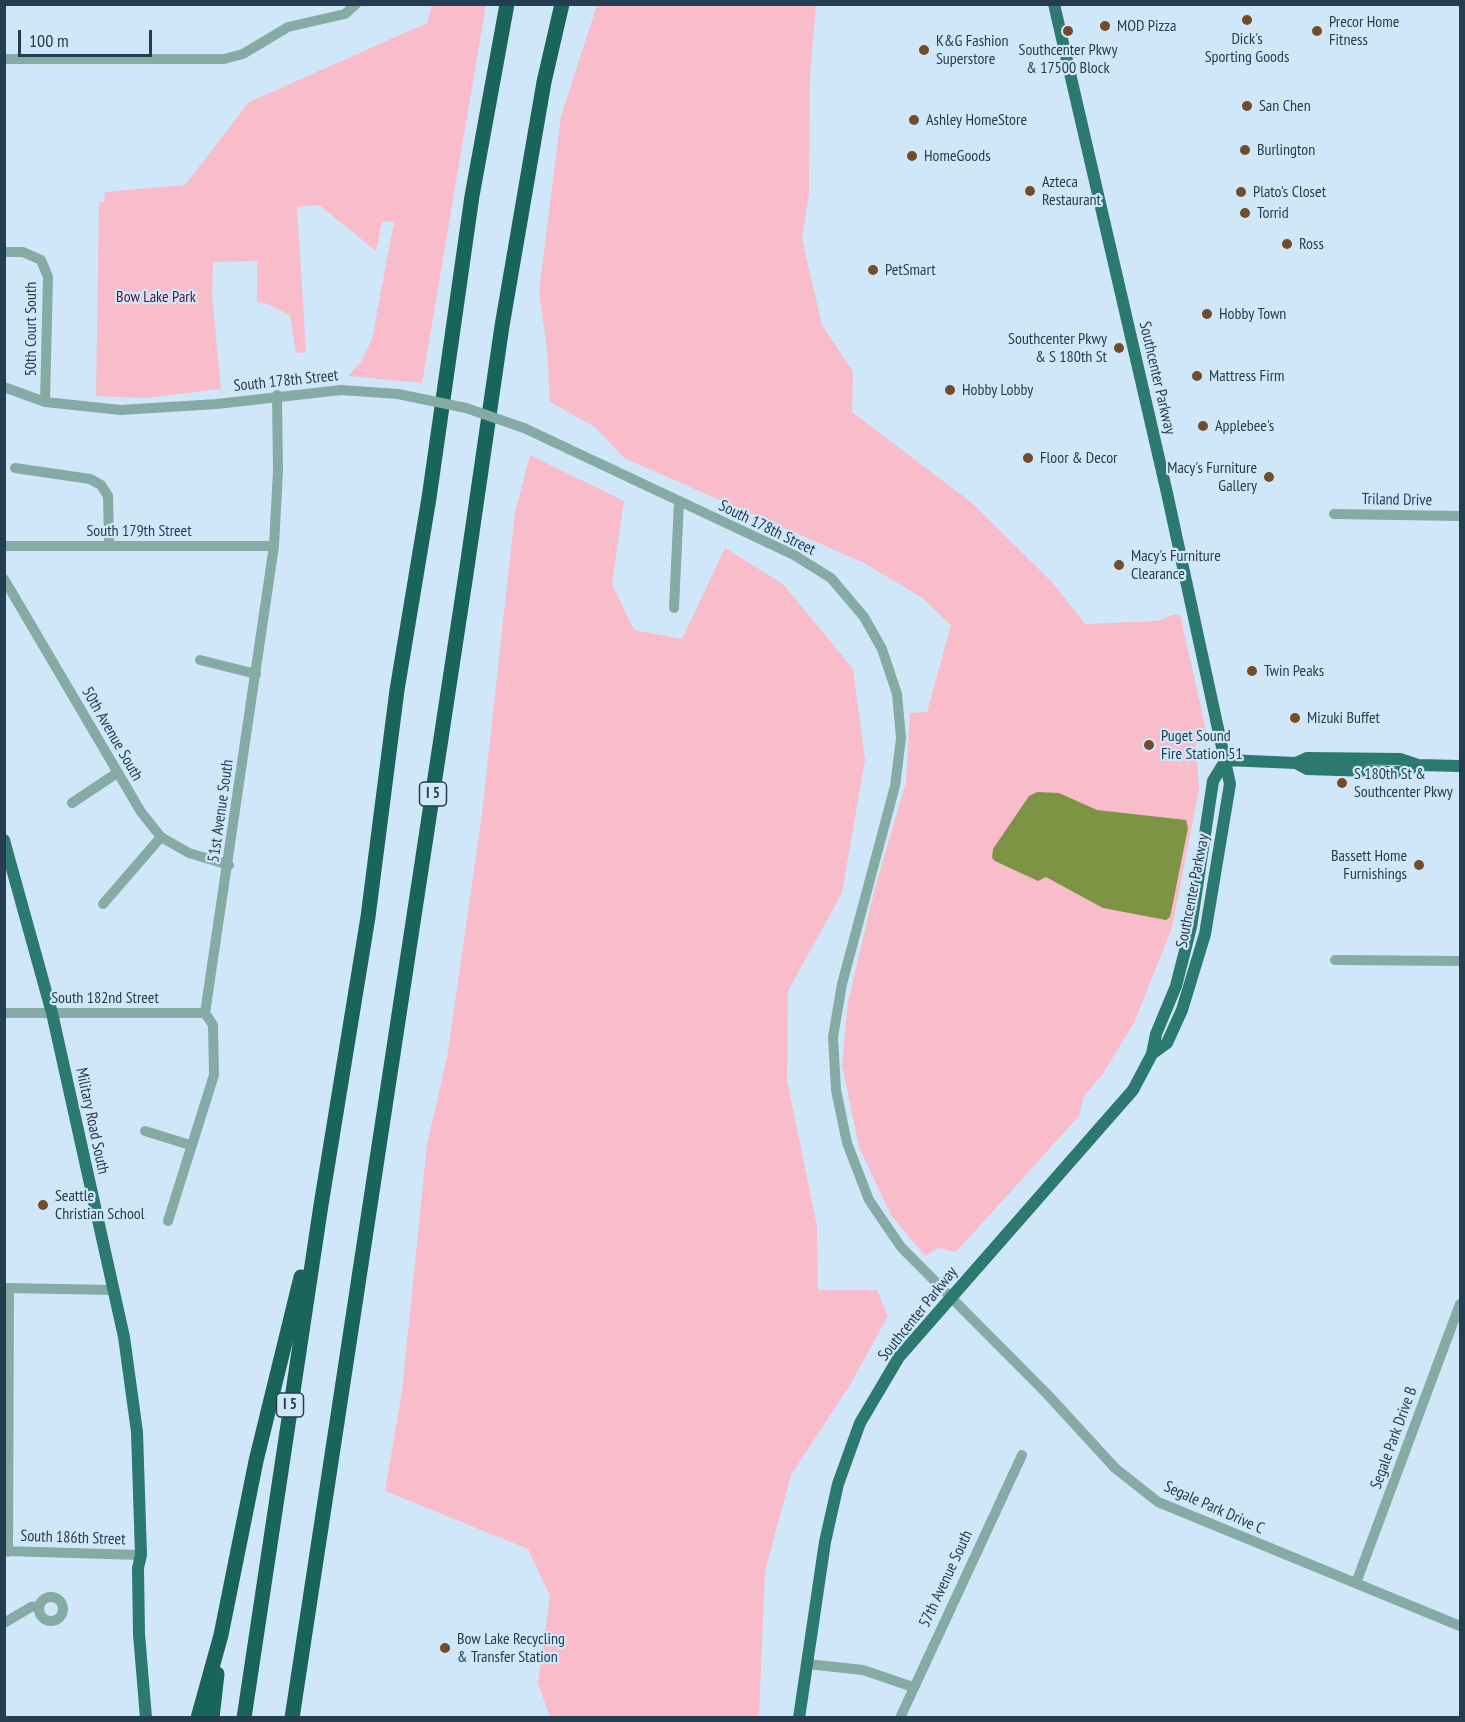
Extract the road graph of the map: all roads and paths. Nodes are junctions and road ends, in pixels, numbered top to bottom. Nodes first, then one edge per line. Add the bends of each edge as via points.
1 (356, 4) edge
2 (507, 4) edge
3 (562, 4) edge
4 (1054, 4) edge
5 (4, 59) edge
6 (4, 252) edge
7 (4, 387) edge
8 (277, 395) junction
9 (45, 402) junction
10 (15, 468) dead end
11 (679, 502) junction
12 (1334, 513) dead end
13 (1461, 516) edge
14 (4, 546) edge
15 (109, 546) junction
16 (274, 546) junction
17 (4, 579) edge
18 (674, 608) dead end
19 (200, 660) dead end
20 (256, 674) junction
21 (1226, 760) junction
22 (1461, 766) edge
23 (117, 773) junction
24 (72, 802) dead end
25 (161, 837) junction
26 (4, 840) edge
27 (229, 865) junction
28 (103, 904) dead end
29 (1335, 960) dead end
30 (1461, 961) edge
31 (4, 1013) edge
32 (52, 1013) junction
33 (205, 1013) junction
34 (145, 1131) dead end
35 (190, 1145) junction
36 (321, 1205) junction
37 (168, 1221) dead end
38 (7, 1288) edge
39 (114, 1290) junction
40 (950, 1299) junction
41 (1461, 1304) edge
42 (1022, 1455) dead end
43 (6, 1551) edge
44 (141, 1555) junction
45 (1356, 1583) junction
46 (313, 1586) junction
47 (39, 1606) dead end
48 (4, 1623) edge
49 (1461, 1626) edge
50 (221, 1635) junction
51 (807, 1664) junction
52 (913, 1687) junction
53 (146, 1718) edge
54 (198, 1718) edge
55 (212, 1718) edge
56 (244, 1718) edge
57 (292, 1718) edge
58 (302, 1718) edge
59 (799, 1718) edge
60 (900, 1718) edge

1 - 5 street via 345,14 288,27 243,54 224,59
2 - 36 highway, I 5 via 470,208 397,690 368,917
3 - 46 highway, I 5 via 544,82 501,327
4 - 21 main road, Southcenter Parkway
6 - 9 street, 50th Court South via 23,252 41,260 48,277
7 - 9 street, South 178th Street
8 - 9 street, South 178th Street via 144,409 101,409
8 - 11 street, South 178th Street, bridge via 341,390 398,394 466,408 524,428
8 - 16 street, 51st Avenue South
10 - 15 street via 90,479 101,485 108,496
11 - 18 street
11 - 40 street, South 178th Street via 794,555 831,578 864,617 882,649 897,694 900,738 895,786 842,984 833,1037 836,1090 847,1143 869,1200 901,1247
12 - 13 street, Triland Drive
14 - 15 street, South 179th Street
15 - 16 street, South 179th Street
16 - 20 street, 51st Avenue South
17 - 23 street, 50th Avenue South
19 - 20 street
20 - 27 street, 51st Avenue South
21 - 22 main road via 1296,763 1307,769 1402,772 1418,765
21 - 40 main road, Southcenter Parkway via 1230,784 1204,934 1182,1010 1167,1042 1152,1054 1133,1090
23 - 24 street
23 - 25 street, 50th Avenue South
25 - 27 street, 50th Avenue South via 189,853
25 - 28 street
26 - 32 main road, Military Road South
27 - 33 street, 51st Avenue South
29 - 30 street
31 - 32 street, South 182nd Street
32 - 33 street, South 182nd Street
32 - 39 main road, Military Road South
33 - 35 street, 51st Avenue South via 213,1025 214,1075
34 - 35 street
35 - 37 street, 51st Avenue South
36 - 50 highway via 280,1357
36 - 56 highway, I 5
38 - 39 street
38 - 43 street
39 - 44 main road, Military Road South via 137,1432
40 - 45 street, Segale Park Drive C via 1048,1395 1115,1468 1158,1502
40 - 51 main road, Southcenter Parkway via 900,1357 860,1423 838,1484 825,1542
41 - 45 street, Segale Park Drive B
42 - 52 street, 57th Avenue South
43 - 44 street, South 186th Street
44 - 53 main road, Military Road South via 146,1566 147,1596 147,1633 142,1657
45 - 49 street, Segale Park Drive C
46 - 57 highway, I 5
46 - 58 highway
47 - 48 street
50 - 54 highway
50 - 55 highway
51 - 52 street via 863,1670
51 - 59 main road, Southcenter Parkway
52 - 60 street, 57th Avenue South

